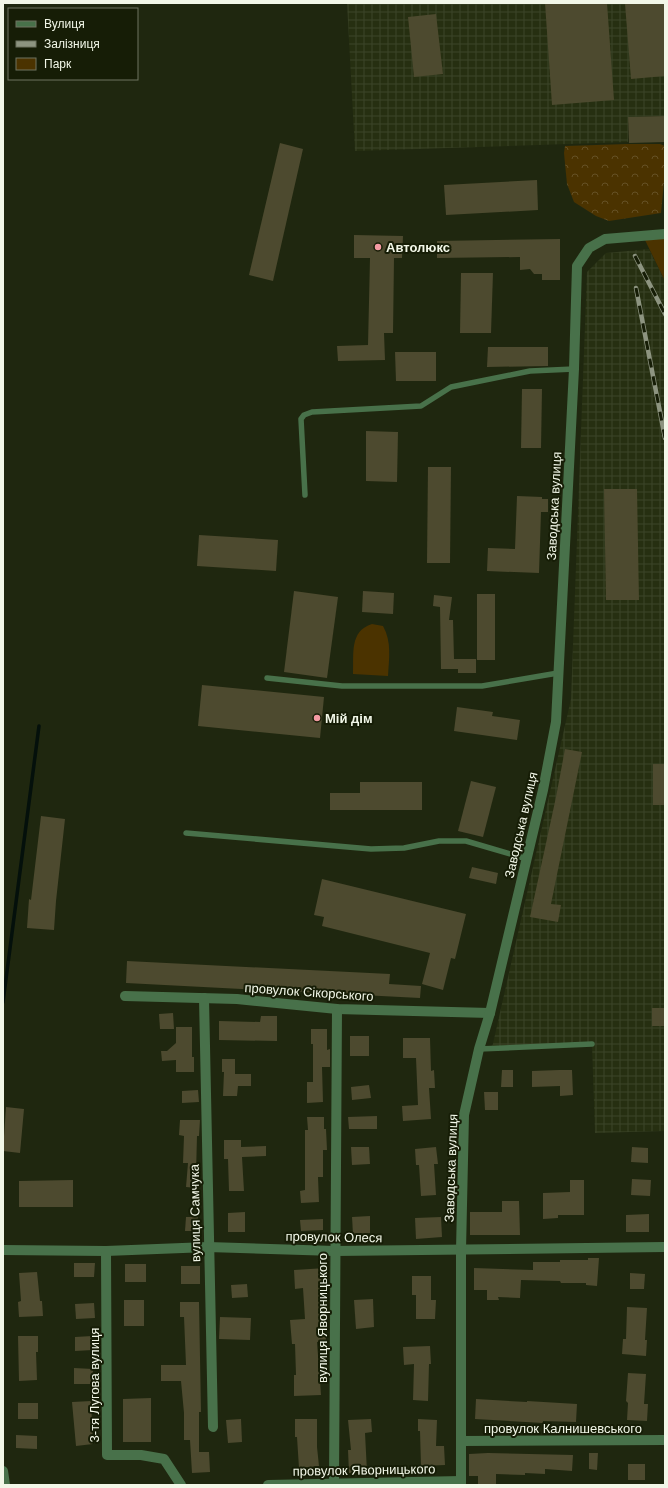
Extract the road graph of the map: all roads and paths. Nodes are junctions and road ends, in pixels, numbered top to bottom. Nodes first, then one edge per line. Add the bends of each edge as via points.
1 (665, 234) edge
2 (574, 369) junction
3 (305, 495) dead end
4 (558, 673) junction
5 (267, 678) dead end
6 (186, 833) dead end
7 (527, 859) junction
8 (125, 996) dead end
9 (204, 998) junction
10 (337, 1009) junction
11 (490, 1013) junction
12 (592, 1044) dead end
13 (479, 1049) junction
14 (208, 1247) junction
15 (665, 1247) edge
16 (3, 1250) edge
17 (461, 1250) junction
18 (106, 1251) junction
19 (335, 1251) junction
20 (213, 1427) dead end
21 (665, 1440) edge
22 (462, 1441) junction
23 (3, 1471) edge
24 (334, 1483) junction
25 (461, 1483) edge
26 (5, 1485) edge
27 (181, 1485) edge
28 (268, 1485) edge

1 - 2 street, Заводська вулиця via 605,239 589,248 577,266
2 - 3 lane via 530,371 451,387 421,406 312,412 304,415 301,419
2 - 4 street, Заводська вулиця
4 - 5 lane via 482,686 342,686
4 - 7 street, Заводська вулиця via 556,722
6 - 7 lane via 371,849 404,848 439,841 466,841
7 - 11 street, Заводська вулиця
8 - 9 street, провулок Сікорського
9 - 10 street, провулок Сікорського
9 - 14 street, вулиця Самчука
10 - 11 street, провулок Сікорського
10 - 19 street, вулиця Яворницького
11 - 13 street, Заводська вулиця
12 - 13 lane
13 - 17 street, Заводська вулиця via 464,1115
14 - 18 street, провулок Олеся
14 - 19 street, провулок Олеся
14 - 20 street, вулиця Самчука
15 - 17 street, провулок Олеся
16 - 18 street, провулок Олеся
17 - 19 street, провулок Олеся
17 - 22 street, Заводська вулиця
18 - 27 street, 3-тя Лугова вулиця via 107,1455 164,1459
19 - 24 street, вулиця Яворницького
21 - 22 street, провулок Калнишевського
22 - 25 street, Заводська вулиця
23 - 26 street
24 - 25 street, провулок Яворницького
24 - 28 street, провулок Яворницького

